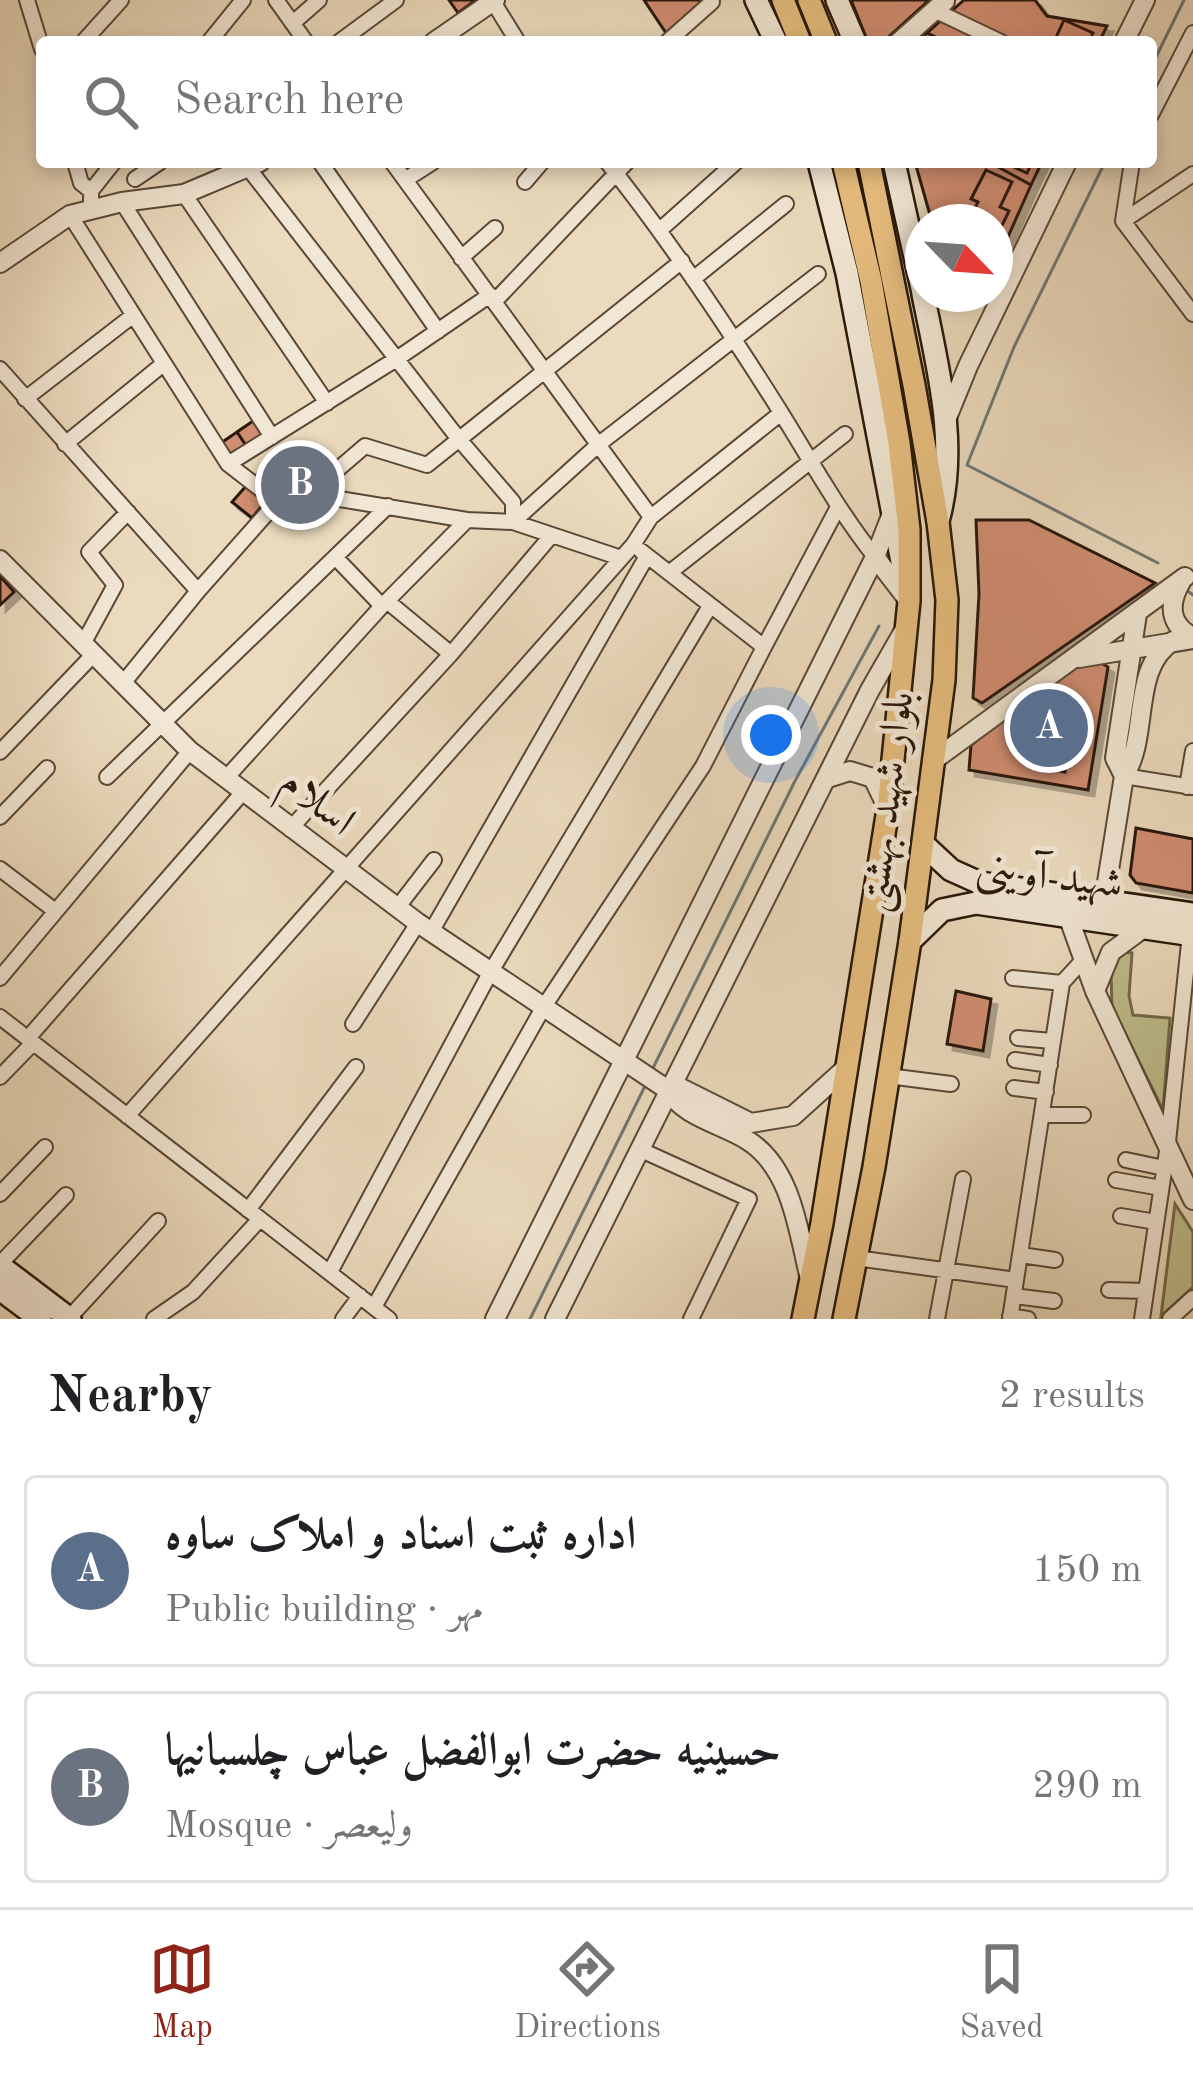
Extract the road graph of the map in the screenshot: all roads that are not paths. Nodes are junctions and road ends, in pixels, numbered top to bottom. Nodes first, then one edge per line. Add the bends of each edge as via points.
1 (27, 0) edge
2 (121, 0) edge
3 (243, 0) edge
4 (276, 0) edge
5 (319, 0) edge
6 (396, 0) edge
7 (493, 0) edge
8 (756, 0) edge
9 (783, 0) edge
10 (809, 0) edge
11 (837, 0) edge
12 (1144, 0) edge
13 (712, 2) edge
14 (941, 6) edge
15 (293, 22) junction
16 (1193, 33) edge
17 (38, 36) edge
18 (88, 36) edge
19 (214, 36) edge
20 (302, 36) edge
21 (347, 36) edge
22 (442, 36) edge
23 (514, 36) edge
24 (674, 36) edge
25 (773, 36) edge
26 (798, 36) edge
27 (824, 36) edge
28 (852, 36) edge
29 (906, 36) edge
30 (991, 36) edge
31 (1127, 36) edge
32 (1157, 103) edge
33 (77, 168) edge
34 (110, 168) edge
35 (151, 168) edge
36 (250, 168) edge
37 (256, 168) edge
38 (324, 168) edge
39 (396, 168) edge
40 (424, 168) edge
41 (537, 168) edge
42 (614, 168) edge
43 (617, 168) edge
44 (729, 168) edge
45 (821, 168) edge
46 (845, 168) edge
47 (869, 168) edge
48 (895, 168) edge
49 (1063, 168) edge
50 (1131, 168) edge
51 (1193, 174) edge
52 (135, 179) dead end
53 (405, 180) junction
54 (524, 182) dead end
55 (184, 194) junction
56 (91, 200) junction
57 (122, 202) junction
58 (786, 204) dead end
59 (905, 212) edge
60 (70, 215) junction
61 (1123, 221) junction
62 (495, 228) dead end
63 (661, 229) junction
64 (461, 258) junction
65 (682, 261) junction
66 (0, 263) edge
67 (818, 274) dead end
68 (693, 279) junction
69 (492, 298) junction
70 (926, 312) edge
71 (1193, 314) edge
72 (130, 317) junction
73 (438, 332) junction
74 (734, 340) junction
75 (398, 358) junction
76 (163, 365) junction
77 (0, 369) edge
78 (546, 372) junction
79 (26, 399) junction
80 (327, 404) junction
81 (781, 413) junction
82 (946, 420) junction
83 (845, 434) dead end
84 (272, 437) junction
85 (458, 438) junction
86 (910, 440) junction
87 (64, 444) junction
88 (598, 444) junction
89 (810, 461) junction
90 (228, 464) junction
91 (309, 494) junction
92 (277, 502) junction
93 (388, 506) junction
94 (837, 509) junction
95 (893, 511) junction
96 (128, 512) junction
97 (651, 517) junction
98 (467, 520) junction
99 (512, 522) junction
100 (938, 522) junction
101 (551, 536) junction
102 (633, 544) junction
103 (647, 556) junction
104 (874, 557) junction
105 (621, 558) junction
106 (337, 559) junction
107 (0, 560) edge
108 (669, 573) junction
109 (1189, 574) edge
110 (198, 591) junction
111 (909, 601) junction
112 (384, 603) junction
113 (710, 606) junction
114 (1137, 614) junction
115 (907, 625) junction
116 (1186, 639) edge
117 (764, 647) junction
118 (1131, 648) junction
119 (88, 650) junction
120 (451, 654) junction
121 (1096, 655) junction
122 (1074, 659) junction
123 (124, 682) junction
124 (1123, 693) junction
125 (167, 723) junction
126 (190, 751) junction
127 (1193, 751) edge
128 (0, 752) edge
129 (934, 760) junction
130 (46, 768) dead end
131 (1124, 776) junction
132 (107, 777) dead end
133 (227, 777) junction
134 (828, 778) junction
135 (1190, 787) edge
136 (244, 790) junction
137 (888, 809) junction
138 (0, 817) edge
139 (290, 829) junction
140 (922, 844) junction
141 (434, 860) dead end
142 (0, 869) edge
143 (343, 870) junction
144 (978, 893) junction
145 (1104, 901) junction
146 (397, 908) junction
147 (54, 910) junction
148 (1067, 916) junction
149 (425, 928) junction
150 (1145, 928) junction
151 (1192, 928) edge
152 (910, 941) junction
153 (1084, 959) junction
154 (490, 973) junction
155 (0, 978) edge
156 (1013, 978) dead end
157 (1062, 983) junction
158 (1095, 991) junction
159 (542, 1008) junction
160 (0, 1017) edge
161 (353, 1024) dead end
162 (1018, 1039) dead end
163 (30, 1040) junction
164 (1052, 1041) junction
165 (1015, 1060) dead end
166 (623, 1062) junction
167 (1050, 1065) junction
168 (356, 1066) dead end
169 (846, 1068) junction
170 (888, 1076) junction
171 (0, 1077) edge
172 (951, 1084) dead end
173 (1014, 1088) dead end
174 (668, 1090) junction
175 (1046, 1093) junction
176 (1044, 1114) junction
177 (1083, 1115) dead end
178 (127, 1116) junction
179 (45, 1147) dead end
180 (639, 1149) junction
181 (1126, 1160) dead end
182 (1165, 1160) junction
183 (831, 1168) junction
184 (872, 1179) junction
185 (963, 1179) dead end
186 (1116, 1180) dead end
187 (1161, 1188) junction
188 (0, 1194) edge
189 (66, 1196) dead end
190 (1193, 1200) edge
191 (254, 1214) junction
192 (1121, 1216) dead end
193 (158, 1221) dead end
194 (1156, 1222) junction
195 (822, 1223) junction
196 (858, 1249) junction
197 (1021, 1255) junction
198 (1054, 1261) dead end
199 (0, 1265) edge
200 (945, 1271) junction
201 (330, 1272) junction
202 (810, 1278) junction
203 (1015, 1288) junction
204 (1109, 1290) dead end
205 (1146, 1291) junction
206 (3, 1296) edge
207 (360, 1296) junction
208 (1193, 1298) edge
209 (1054, 1301) dead end
210 (374, 1307) junction
211 (1010, 1318) edge
212 (40, 1319) edge
213 (69, 1319) edge
214 (154, 1319) edge
215 (343, 1319) edge
216 (389, 1319) edge
217 (495, 1319) edge
218 (555, 1319) edge
219 (691, 1319) edge
220 (803, 1319) edge
221 (844, 1319) edge
222 (937, 1319) edge
223 (1028, 1319) edge
224 (1142, 1319) edge
225 (1170, 1319) edge

1 - 17 street
2 - 18 street
3 - 19 street
4 - 15 street
5 - 15 street
6 - 21 street
7 - 22 street
7 - 23 street
8 - 25 main road
9 - 26 main road
10 - 27 main road
11 - 28 main road
12 - 31 street
13 - 24 street
14 - 29 street
14 - 30 street
15 - 20 street
16 - 32 street
33 - 56 street
34 - 56 street
35 - 52 street
36 - 55 street
37 - 75 street
38 - 73 street
39 - 53 street
40 - 53 street
41 - 54 street
42 - 69 street
43 - 63 street
44 - 63 street
45 - 95 main road, بلوار شهید بهشتی
46 - 86 main road
47 - 86 main road
48 - 59 main road, بلوار شهید بهشتی
49 - 82 street
50 - 61 street
51 - 61 street
53 - 64 street
55 - 57 street
55 - 80 street
56 - 57 street
56 - 60 street
57 - 84 street
58 - 68 street
60 - 66 street
60 - 72 street
61 - 71 street
62 - 64 street
63 - 65 street
64 - 69 street
65 - 68 street
65 - 78 street
67 - 74 street
68 - 74 street
69 - 73 street
69 - 78 street
70 - 82 main road, بلوار شهید بهشتی
72 - 76 street
72 - 79 street
73 - 75 street
74 - 81 street
74 - 88 street
75 - 80 street
75 - 85 street
76 - 87 street
76 - 90 street
77 - 79 street
78 - 85 street
78 - 88 street
79 - 87 street
80 - 84 street
81 - 89 street
81 - 97 street
82 - 100 main road, بلوار شهید بهشتی
83 - 89 street
84 - 90 street
85 - 91 street via 427,465 365,446
85 - 99 street via 513,502
86 - 100 main road
86 - 111 main road, بلوار شهید بهشتی
87 - 96 street
88 - 97 street
88 - 99 street
89 - 94 street
89 - 108 street
90 - 92 street
91 - 92 street
91 - 93 street
92 - 110 street
93 - 98 street
93 - 106 street
94 - 104 street
94 - 117 street
95 - 104 street
95 - 111 main road, بلوار شهید بهشتی
96 - 110 street
96 - 119 street via 89,553 115,585
97 - 102 street
98 - 99 street
98 - 112 street
99 - 101 street
100 - 129 main road, بلوار شهید بهشتی via 947,600
101 - 105 street
101 - 120 street
102 - 103 street
102 - 105 street
103 - 108 street
103 - 149 street
104 - 111 street
104 - 166 street
105 - 143 street
106 - 112 street
106 - 125 street
107 - 119 street, اسلام
108 - 113 street
109 - 114 street
109 - 116 street via 1171,607
110 - 123 street
111 - 115 main road, بلوار شهید بهشتی
112 - 120 street
112 - 133 street
113 - 117 street
113 - 154 street
114 - 118 street
114 - 122 street
115 - 134 street
115 - 137 main road, بلوار شهید بهشتی
116 - 118 street
116 - 131 street via 1153,658
117 - 159 street via 704,766
118 - 121 street
118 - 124 street
119 - 123 street, اسلام
119 - 128 street
120 - 139 street
121 - 122 street
121 - 124 street via 1116,667
122 - 129 street
123 - 125 street, اسلام
124 - 131 street via 1115,758
125 - 126 street, اسلام
125 - 132 street
126 - 133 street, اسلام
126 - 147 street
127 - 135 street
129 - 140 main road, بلوار شهید بهشتی
130 - 138 street
131 - 135 street
131 - 145 street
133 - 136 street, اسلام
134 - 137 street via 850,771 873,778
134 - 174 street
136 - 139 street, اسلام
136 - 163 street
137 - 169 main road, بلوار شهید بهشتی
139 - 143 street, اسلام
140 - 144 main road, شهید آوینی
140 - 152 main road, بلوار شهید بهشتی
141 - 146 street
142 - 147 street
143 - 146 street, اسلام
143 - 178 street
144 - 145 main road, شهید آوینی
144 - 148 main road, شهید آوینی
144 - 152 main road, شهید آوینی via 942,910
145 - 151 main road, شهید آوینی
146 - 149 street, اسلام
147 - 155 street
148 - 150 main road, شهید آوینی
148 - 153 street
149 - 154 street, اسلام
149 - 161 street
150 - 151 main road, شهید آوینی
150 - 158 street via 1111,952
151 - 182 street
152 - 170 main road, بلوار شهید بهشتی
153 - 157 street
153 - 158 street
154 - 159 street, اسلام
154 - 201 street
156 - 157 street
157 - 164 street
158 - 182 street
159 - 166 street, اسلام
159 - 210 street
160 - 163 street
162 - 164 street
163 - 171 street
163 - 178 street
164 - 167 street
165 - 167 street
166 - 174 street, اسلام
166 - 217 street
167 - 175 street
168 - 191 street
169 - 174 street via 794,1116 751,1123 681,1088
169 - 183 main road, بلوار شهید بهشتی
170 - 172 street
170 - 184 main road, بلوار شهید بهشتی
173 - 175 street
174 - 180 street
174 - 202 street via 675,1103 751,1141 771,1162 788,1193
175 - 176 street
176 - 177 street
176 - 197 street
178 - 191 street
179 - 188 street
180 - 218 street
180 - 219 street via 749,1198
181 - 182 street
182 - 187 street
182 - 190 street
183 - 184 main road via 847,1192
183 - 195 main road, بلوار شهید بهشتی
184 - 196 main road, بلوار شهید بهشتی
185 - 200 street
186 - 187 street
187 - 194 street
189 - 199 street
191 - 201 street
191 - 214 street via 193,1292
192 - 194 street
193 - 213 street
194 - 205 street
195 - 196 main road via 848,1216
195 - 202 main road, بلوار شهید بهشتی
196 - 200 street
196 - 221 main road, بلوار شهید بهشتی
197 - 198 street
197 - 203 street
199 - 213 main road
200 - 203 street
200 - 222 street
201 - 207 street
202 - 220 main road, بلوار شهید بهشتی
203 - 209 street
203 - 211 street
204 - 205 street
205 - 224 street
206 - 212 main road
207 - 210 street
207 - 215 street
208 - 225 street
210 - 216 street
211 - 223 street

